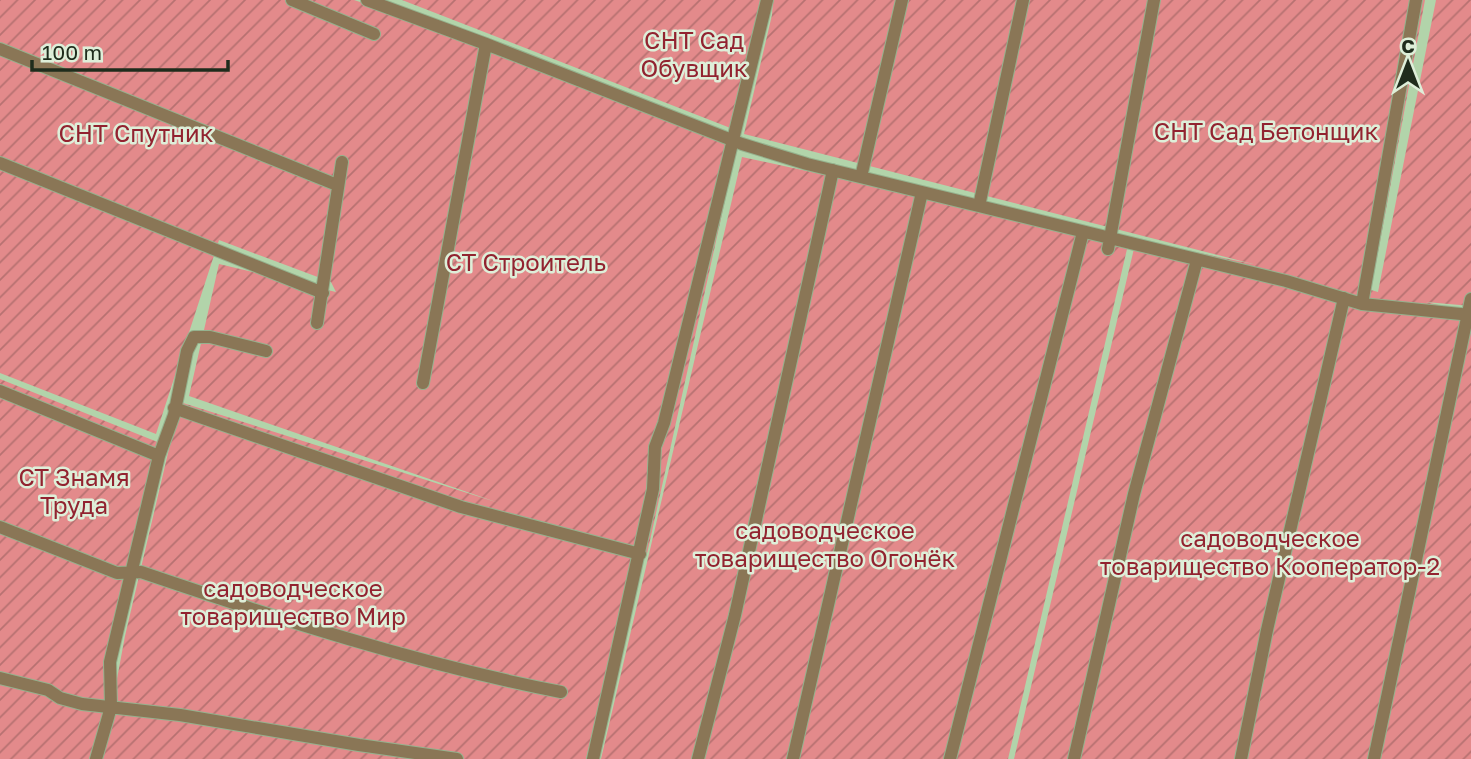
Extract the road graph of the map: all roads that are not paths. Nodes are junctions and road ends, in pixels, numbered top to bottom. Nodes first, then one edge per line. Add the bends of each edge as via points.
1 (292, 0) edge
2 (368, 0) edge
3 (767, 0) edge
4 (902, 0) edge
5 (1023, 0) edge
6 (1154, 0) edge
7 (1416, 0) edge
8 (374, 34) dead end
9 (486, 44) junction
10 (0, 49) edge
11 (734, 141) junction
12 (342, 162) dead end
13 (0, 163) edge
14 (833, 170) junction
15 (861, 177) junction
16 (337, 185) junction
17 (922, 192) junction
18 (979, 206) junction
19 (1083, 232) junction
20 (1109, 244) junction
21 (1197, 260) junction
22 (323, 293) junction
23 (1345, 298) junction
24 (1471, 299) edge
25 (1362, 304) junction
26 (1469, 315) edge
27 (317, 323) dead end
28 (266, 351) dead end
29 (423, 383) dead end
30 (0, 391) edge
31 (174, 408) junction
32 (159, 456) junction
33 (0, 527) edge
34 (640, 554) junction
35 (131, 573) junction
36 (0, 678) edge
37 (561, 692) dead end
38 (110, 707) junction
39 (96, 759) edge
40 (457, 759) edge
41 (593, 759) edge
42 (698, 759) edge
43 (793, 759) edge
44 (950, 759) edge
45 (1074, 759) edge
46 (1241, 759) edge
47 (1374, 759) edge

1 - 8 street
2 - 9 street
3 - 11 street
4 - 15 street
5 - 18 street
6 - 20 street
7 - 25 street
9 - 11 street
9 - 29 street
10 - 16 street
11 - 14 street
11 - 34 street via 655,447 653,489
12 - 16 street
13 - 22 street
14 - 15 street
14 - 42 street via 735,615
15 - 17 street
16 - 22 street
17 - 18 street
17 - 43 street
18 - 19 street
19 - 20 street
19 - 44 street
20 - 21 street
21 - 23 street
21 - 45 street via 1134,494
22 - 27 street
23 - 25 street
23 - 46 street
24 - 26 street
25 - 26 street
26 - 47 street
28 - 31 street via 194,337
30 - 32 street
31 - 32 street
31 - 34 street via 461,507
32 - 35 street
33 - 35 street via 117,573
34 - 41 street
35 - 37 street via 141,572 302,627
35 - 38 street via 110,662
36 - 38 street via 82,704
38 - 39 street
38 - 40 street

